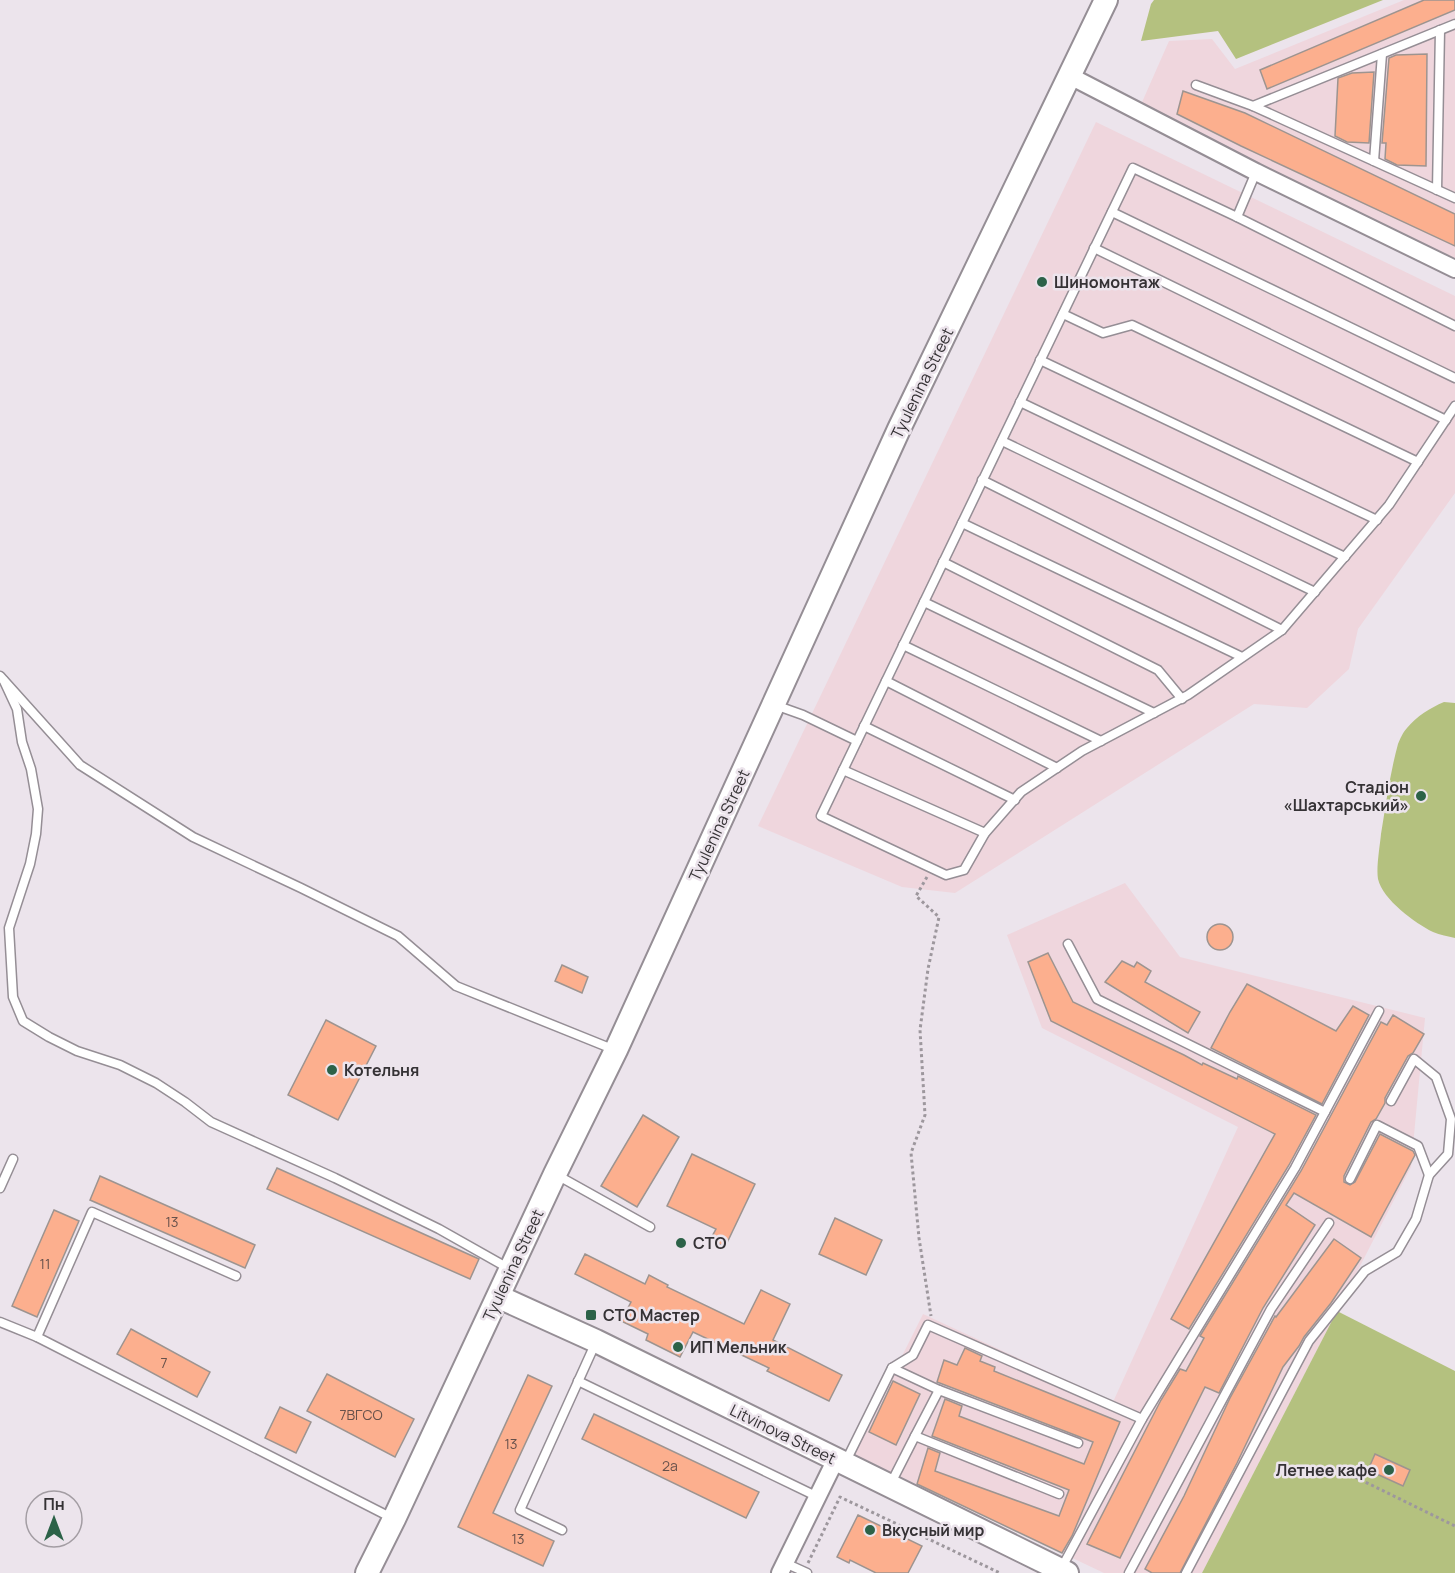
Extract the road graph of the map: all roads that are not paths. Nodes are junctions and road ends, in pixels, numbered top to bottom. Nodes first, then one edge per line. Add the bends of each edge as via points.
1 (1107, 0) edge
2 (1455, 24) edge
3 (1440, 30) junction
4 (1382, 54) junction
5 (1070, 76) junction
6 (1196, 85) dead end
7 (1253, 106) junction
8 (1374, 161) junction
9 (1256, 172) junction
10 (1437, 190) junction
11 (1455, 198) edge
12 (1112, 212) junction
13 (1237, 217) junction
14 (1094, 248) junction
15 (1455, 269) edge
16 (1063, 314) junction
17 (1455, 326) edge
18 (1041, 360) junction
19 (1455, 378) edge
20 (1020, 402) junction
21 (1455, 406) edge
22 (1446, 420) junction
23 (1002, 441) junction
24 (1418, 462) junction
25 (982, 480) junction
26 (1377, 520) junction
27 (962, 523) junction
28 (1345, 557) junction
29 (943, 562) junction
30 (1315, 592) junction
31 (924, 602) junction
32 (1282, 630) junction
33 (903, 645) junction
34 (1242, 657) junction
35 (2, 679) edge
36 (886, 681) junction
37 (1182, 699) junction
38 (774, 705) junction
39 (1154, 713) junction
40 (864, 726) junction
41 (857, 741) junction
42 (1101, 741) junction
43 (1056, 768) junction
44 (843, 770) junction
45 (1015, 800) junction
46 (985, 833) junction
47 (1068, 944) dead end
48 (1379, 1011) dead end
49 (616, 1050) junction
50 (1391, 1101) dead end
51 (1325, 1112) junction
52 (13, 1159) dead end
53 (555, 1174) junction
54 (1429, 1176) junction
55 (1350, 1179) dead end
56 (0, 1188) edge
57 (1329, 1223) dead end
58 (650, 1227) dead end
59 (511, 1269) junction
60 (236, 1276) dead end
61 (499, 1296) junction
62 (0, 1322) edge
63 (37, 1337) junction
64 (596, 1341) junction
65 (892, 1368) junction
66 (578, 1381) junction
67 (939, 1390) junction
68 (1142, 1419) junction
69 (915, 1436) junction
70 (1078, 1443) dead end
71 (840, 1461) junction
72 (890, 1486) junction
73 (1059, 1494) dead end
74 (818, 1497) junction
75 (394, 1519) junction
76 (562, 1530) dead end
77 (783, 1568) edge
78 (1064, 1571) edge
79 (805, 1572) edge
80 (367, 1573) edge
81 (1129, 1573) edge
82 (1186, 1573) edge

1 - 5 street, Tyulenina Street
2 - 3 lane
3 - 4 lane
3 - 10 lane
4 - 7 lane
4 - 8 lane
5 - 9 street
5 - 38 street, Tyulenina Street via 899,429
6 - 7 lane
7 - 8 lane
8 - 10 lane
9 - 13 lane
9 - 15 street
10 - 11 lane
12 - 13 lane via 1133,168
12 - 14 lane
12 - 19 lane
13 - 17 lane
14 - 16 lane
14 - 22 lane
16 - 18 lane
16 - 24 lane via 1103,333 1132,325
18 - 20 lane
18 - 26 lane
20 - 23 lane
20 - 28 lane
21 - 22 lane
22 - 24 lane
23 - 25 lane
23 - 30 lane
24 - 26 lane
25 - 27 lane
25 - 32 lane
26 - 28 lane
27 - 29 lane
27 - 34 lane
28 - 30 lane
29 - 31 lane
29 - 37 lane via 1158,670
30 - 32 lane
31 - 33 lane
31 - 39 lane
32 - 34 lane
33 - 36 lane
33 - 42 lane
34 - 37 lane
35 - 49 lane via 80,765 193,837 398,936 456,986
35 - 59 lane via 17,709 38,809 30,864 9,928 13,997 23,1021 77,1051 120,1065 156,1083 211,1122 430,1224
36 - 40 lane
36 - 43 lane
37 - 39 lane
38 - 41 lane
38 - 49 street, Tyulenina Street
39 - 42 lane
40 - 41 lane
40 - 45 lane
41 - 44 lane
42 - 43 lane
43 - 45 lane
44 - 46 lane
44 - 46 lane via 821,816 932,869 946,875 964,870
45 - 46 lane
47 - 51 lane via 1097,999
48 - 51 lane
49 - 53 street, Tyulenina Street
50 - 54 lane via 1414,1059 1436,1077 1451,1119 1448,1154
51 - 68 lane
52 - 56 lane
53 - 58 lane
53 - 59 street, Tyulenina Street
54 - 55 lane via 1418,1146 1377,1125
54 - 82 lane via 1416,1219 1397,1252 1365,1271 1309,1341
57 - 81 lane via 1270,1309
59 - 61 street, Tyulenina Street
60 - 63 lane via 92,1212
61 - 64 street, Litvinova Street
61 - 75 street, Tyulenina Street
62 - 63 lane
63 - 75 lane
64 - 66 lane
64 - 71 street, Litvinova Street
65 - 67 lane
65 - 68 lane via 913,1355 928,1325
65 - 71 lane
66 - 74 lane
66 - 76 lane via 520,1510
67 - 69 lane
67 - 70 lane
68 - 78 lane
69 - 72 lane
69 - 73 lane
71 - 72 street, Litvinova Street
71 - 74 street
72 - 78 street, Litvinova Street
74 - 77 street
75 - 80 street, Tyulenina Street
77 - 79 lane

